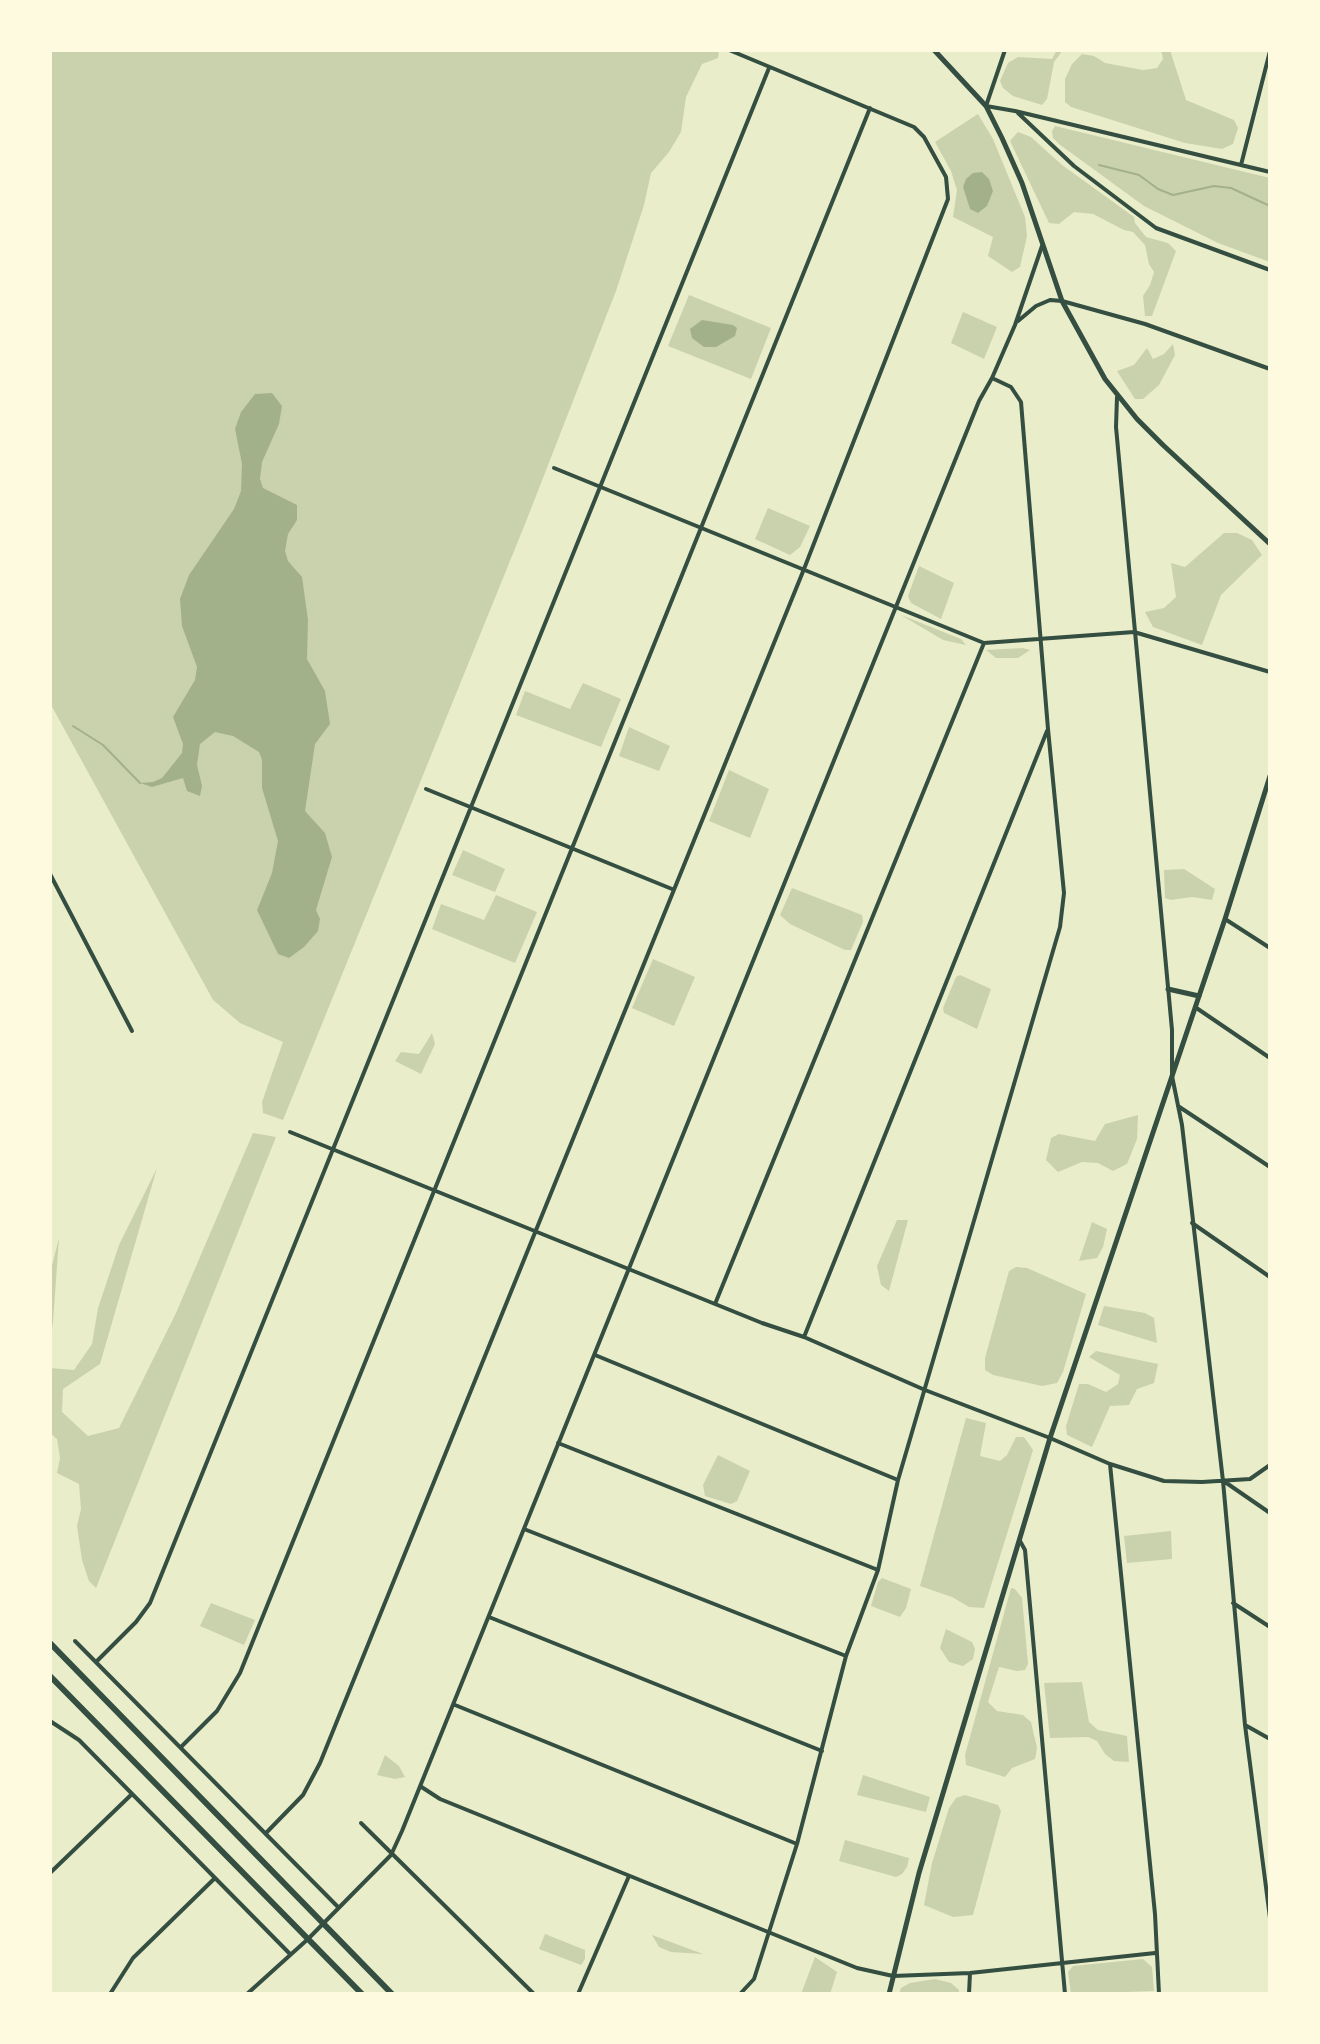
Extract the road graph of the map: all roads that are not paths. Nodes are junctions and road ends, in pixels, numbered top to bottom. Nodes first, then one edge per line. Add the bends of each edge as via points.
1 (729, 50) edge
2 (934, 50) edge
3 (1005, 50) edge
4 (1270, 51) edge
5 (742, 52) edge
6 (769, 68) junction
7 (1263, 77) junction
8 (1270, 79) edge
9 (986, 106) junction
10 (870, 108) junction
11 (1015, 111) junction
12 (1241, 165) junction
13 (1270, 172) edge
14 (1042, 246) junction
15 (1270, 270) edge
16 (1062, 301) junction
17 (1015, 325) junction
18 (1270, 369) edge
19 (992, 378) junction
20 (1117, 396) junction
21 (554, 468) dead end
22 (600, 487) junction
23 (701, 528) junction
24 (1270, 544) edge
25 (804, 569) junction
26 (896, 606) junction
27 (1134, 632) junction
28 (1041, 641) junction
29 (984, 643) junction
30 (1270, 672) edge
31 (1048, 729) junction
32 (1270, 776) edge
33 (426, 789) dead end
34 (471, 807) junction
35 (572, 848) junction
36 (50, 874) edge
37 (672, 889) junction
38 (1225, 919) junction
39 (1270, 948) edge
40 (1168, 989) junction
41 (1199, 996) junction
42 (1195, 1007) junction
43 (132, 1031) dead end
44 (1270, 1058) edge
45 (1172, 1076) junction
46 (1178, 1106) junction
47 (290, 1132) dead end
48 (333, 1149) junction
49 (1270, 1167) edge
50 (433, 1191) junction
51 (1192, 1223) junction
52 (537, 1232) junction
53 (628, 1268) junction
54 (1270, 1277) edge
55 (715, 1304) junction
56 (804, 1337) junction
57 (595, 1355) junction
58 (925, 1390) junction
59 (1050, 1438) junction
60 (558, 1443) junction
61 (1110, 1464) junction
62 (1270, 1465) edge
63 (898, 1480) junction
64 (1223, 1481) junction
65 (1270, 1513) edge
66 (524, 1529) junction
67 (1019, 1538) junction
68 (878, 1570) junction
69 (1233, 1603) junction
70 (489, 1617) junction
71 (1270, 1627) edge
72 (75, 1641) dead end
73 (50, 1643) edge
74 (846, 1656) junction
75 (97, 1661) junction
76 (50, 1676) edge
77 (455, 1705) junction
78 (50, 1721) edge
79 (1245, 1725) junction
80 (1270, 1739) edge
81 (181, 1747) junction
82 (822, 1751) junction
83 (420, 1786) junction
84 (132, 1794) junction
85 (361, 1823) dead end
86 (266, 1833) junction
87 (797, 1844) junction
88 (391, 1855) junction
89 (1262, 1857) junction
90 (1270, 1860) edge
91 (50, 1873) edge
92 (629, 1876) junction
93 (215, 1878) junction
94 (338, 1907) junction
95 (1270, 1918) edge
96 (324, 1923) junction
97 (767, 1931) junction
98 (308, 1939) junction
99 (1155, 1953) junction
100 (290, 1954) junction
101 (1062, 1962) junction
102 (970, 1973) junction
103 (893, 1976) junction
104 (110, 1994) edge
105 (247, 1994) edge
106 (362, 1994) edge
107 (392, 1994) edge
108 (534, 1994) edge
109 (578, 1994) edge
110 (740, 1994) edge
111 (889, 1994) edge
112 (969, 1994) edge
113 (1065, 1994) edge
114 (1159, 1994) edge

1 - 5 street
2 - 9 main road
3 - 9 street
4 - 7 street
5 - 6 street
6 - 10 street
6 - 22 street
7 - 8 street
7 - 12 street
9 - 11 street
9 - 14 main road via 1022,183
10 - 23 street
10 - 25 street via 914,127 924,137 946,177 948,199
11 - 12 street
11 - 15 street via 1074,166 1156,228
12 - 13 street
14 - 16 main road
14 - 17 street
16 - 17 street via 1036,306
16 - 18 street
16 - 20 main road
17 - 19 street
19 - 26 street
19 - 28 street via 1011,387 1021,402
20 - 24 main road
20 - 27 street
21 - 22 street
22 - 23 street
22 - 34 street
23 - 25 street
23 - 35 street
25 - 26 street
25 - 37 street
26 - 29 street
26 - 53 street
27 - 28 street
27 - 30 street
27 - 40 street
28 - 29 street
28 - 31 street
29 - 55 street
31 - 56 street
31 - 58 street via 1064,893 1060,927
32 - 38 main road
33 - 34 street
34 - 35 street
34 - 48 street
35 - 37 street
35 - 50 street
36 - 43 street
37 - 52 street
38 - 39 street
38 - 41 main road
40 - 41 main road
40 - 45 street
41 - 42 main road
42 - 44 street
42 - 45 main road
45 - 46 street
45 - 59 main road
46 - 49 street
46 - 51 street
47 - 48 street
48 - 50 street
48 - 75 street via 150,1603
50 - 52 street
50 - 81 street via 240,1673 217,1711
51 - 54 street
51 - 64 street
52 - 53 street
52 - 86 street via 312,1782
53 - 55 street
53 - 57 street
55 - 56 street
56 - 58 street
57 - 60 street
57 - 63 street
58 - 59 street
58 - 63 street
59 - 61 street
59 - 67 main road
60 - 66 street
60 - 68 street
61 - 64 street via 1164,1481
61 - 99 street
62 - 64 street via 1250,1479
63 - 68 street
64 - 65 street
64 - 69 street
66 - 70 street
66 - 74 street
67 - 101 street via 1025,1550
67 - 103 main road
68 - 74 street
69 - 71 street
69 - 79 street
70 - 77 street
70 - 82 street
72 - 75 street
73 - 96 highway
74 - 82 street
75 - 81 street
76 - 98 highway
77 - 83 street
77 - 87 street
78 - 84 street via 79,1740
79 - 80 street
79 - 89 street
81 - 86 street
82 - 87 street
83 - 88 street
83 - 92 street via 440,1799
84 - 91 street
84 - 93 street
85 - 88 street
86 - 94 street
87 - 97 street
88 - 94 street
88 - 108 street
89 - 90 street
89 - 95 street
92 - 97 street
92 - 109 street
93 - 100 street
93 - 104 street via 133,1958
94 - 96 street
96 - 98 street
96 - 107 highway
97 - 103 street via 857,1968
97 - 110 street via 754,1979
98 - 100 street
98 - 106 highway
99 - 101 street
99 - 114 street
100 - 105 street
101 - 102 street
101 - 113 street
102 - 103 street
102 - 112 street
103 - 111 main road

